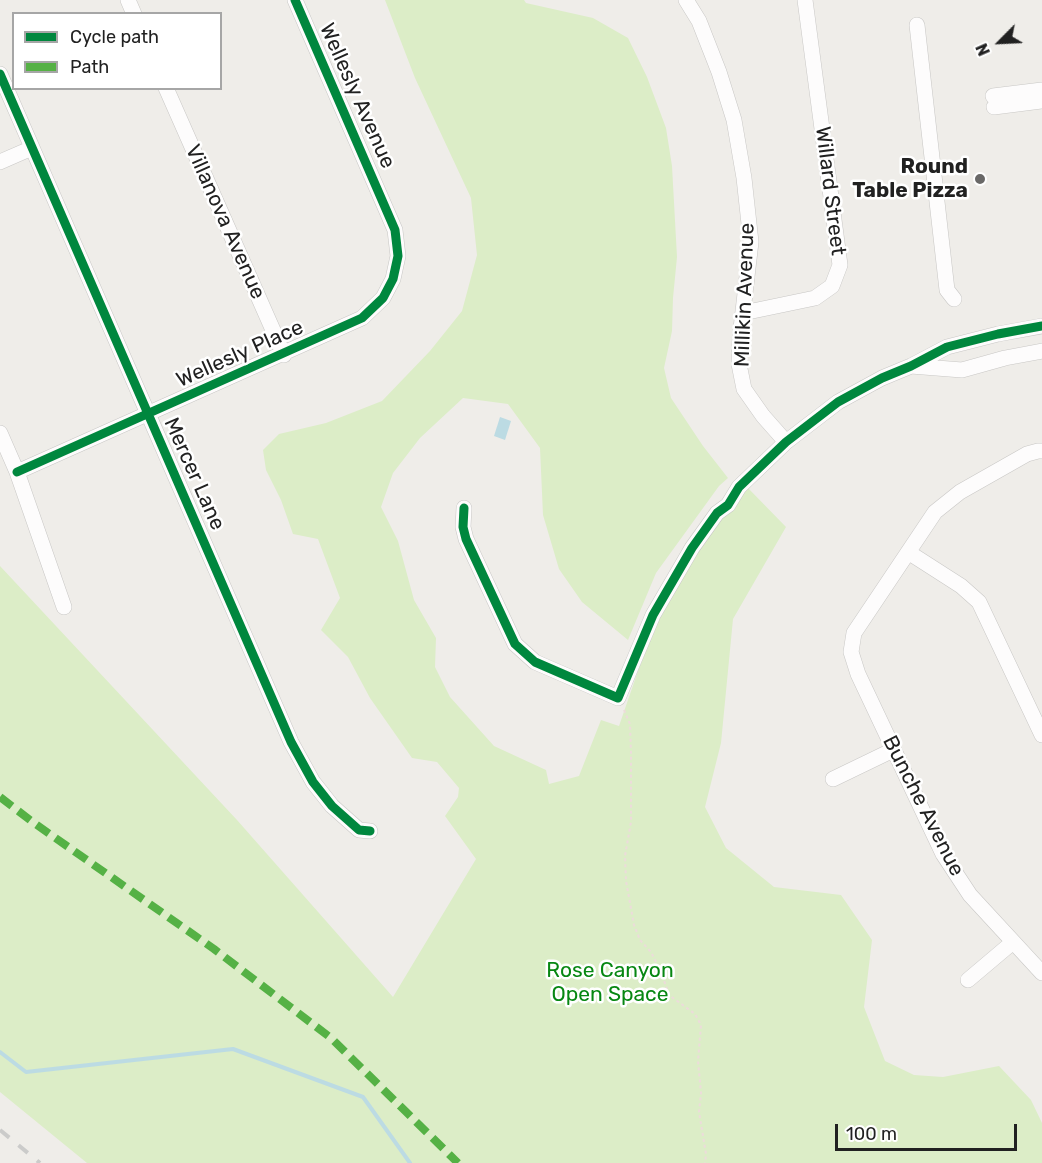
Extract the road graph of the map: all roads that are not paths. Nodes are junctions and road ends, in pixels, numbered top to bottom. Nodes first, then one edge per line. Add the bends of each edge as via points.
1 (295, 0) edge
2 (686, 0) edge
3 (805, 0) edge
4 (917, 25) dead end
5 (0, 74) edge
6 (167, 90) edge
7 (1042, 90) edge
8 (1042, 101) edge
9 (32, 148) junction
10 (0, 162) edge
11 (386, 207) joint
12 (954, 299) dead end
13 (743, 313) junction
14 (1042, 326) edge
15 (1042, 351) edge
16 (284, 355) junction
17 (911, 366) junction
18 (148, 414) junction
19 (0, 433) edge
20 (786, 442) junction
21 (1042, 451) edge
22 (17, 472) junction
23 (465, 508) dead end
24 (908, 552) junction
25 (64, 607) dead end
26 (1042, 735) edge
27 (893, 750) junction
28 (833, 779) dead end
29 (370, 831) dead end
30 (1013, 942) junction
31 (1042, 973) edge
32 (968, 980) dead end

1 - 11 street, Wellesly Avenue
2 - 13 street, Millikin Avenue via 699,21 734,120 751,242
3 - 13 street, Willard Street via 840,265 832,285 815,298
4 - 12 street via 947,290
5 - 9 street, Mercer Lane
6 - 16 street, Villanova Avenue
7 - 8 street via 993,102
9 - 10 street
9 - 18 street, Mercer Lane
11 - 16 street, Wellesly Place via 395,230 398,256 393,279 382,298 362,318
13 - 20 street, Millikin Avenue via 739,364 744,389
14 - 17 street via 947,347
15 - 17 street via 962,370
16 - 18 street, Wellesly Place
17 - 20 street via 838,402
18 - 22 street, Wellesly Place
18 - 29 street, Mercer Lane via 291,742 313,782 332,806 359,830
19 - 22 street
20 - 23 street via 739,488 692,548 653,615 618,698 535,662 516,644 466,539
21 - 24 street via 1027,454 960,492 935,512
22 - 25 street
24 - 26 street via 979,602
24 - 27 street, Bunche Avenue via 854,633 851,652
27 - 28 street
27 - 30 street, Bunche Avenue via 943,854 970,895
30 - 31 street, Bunche Avenue
30 - 32 street

